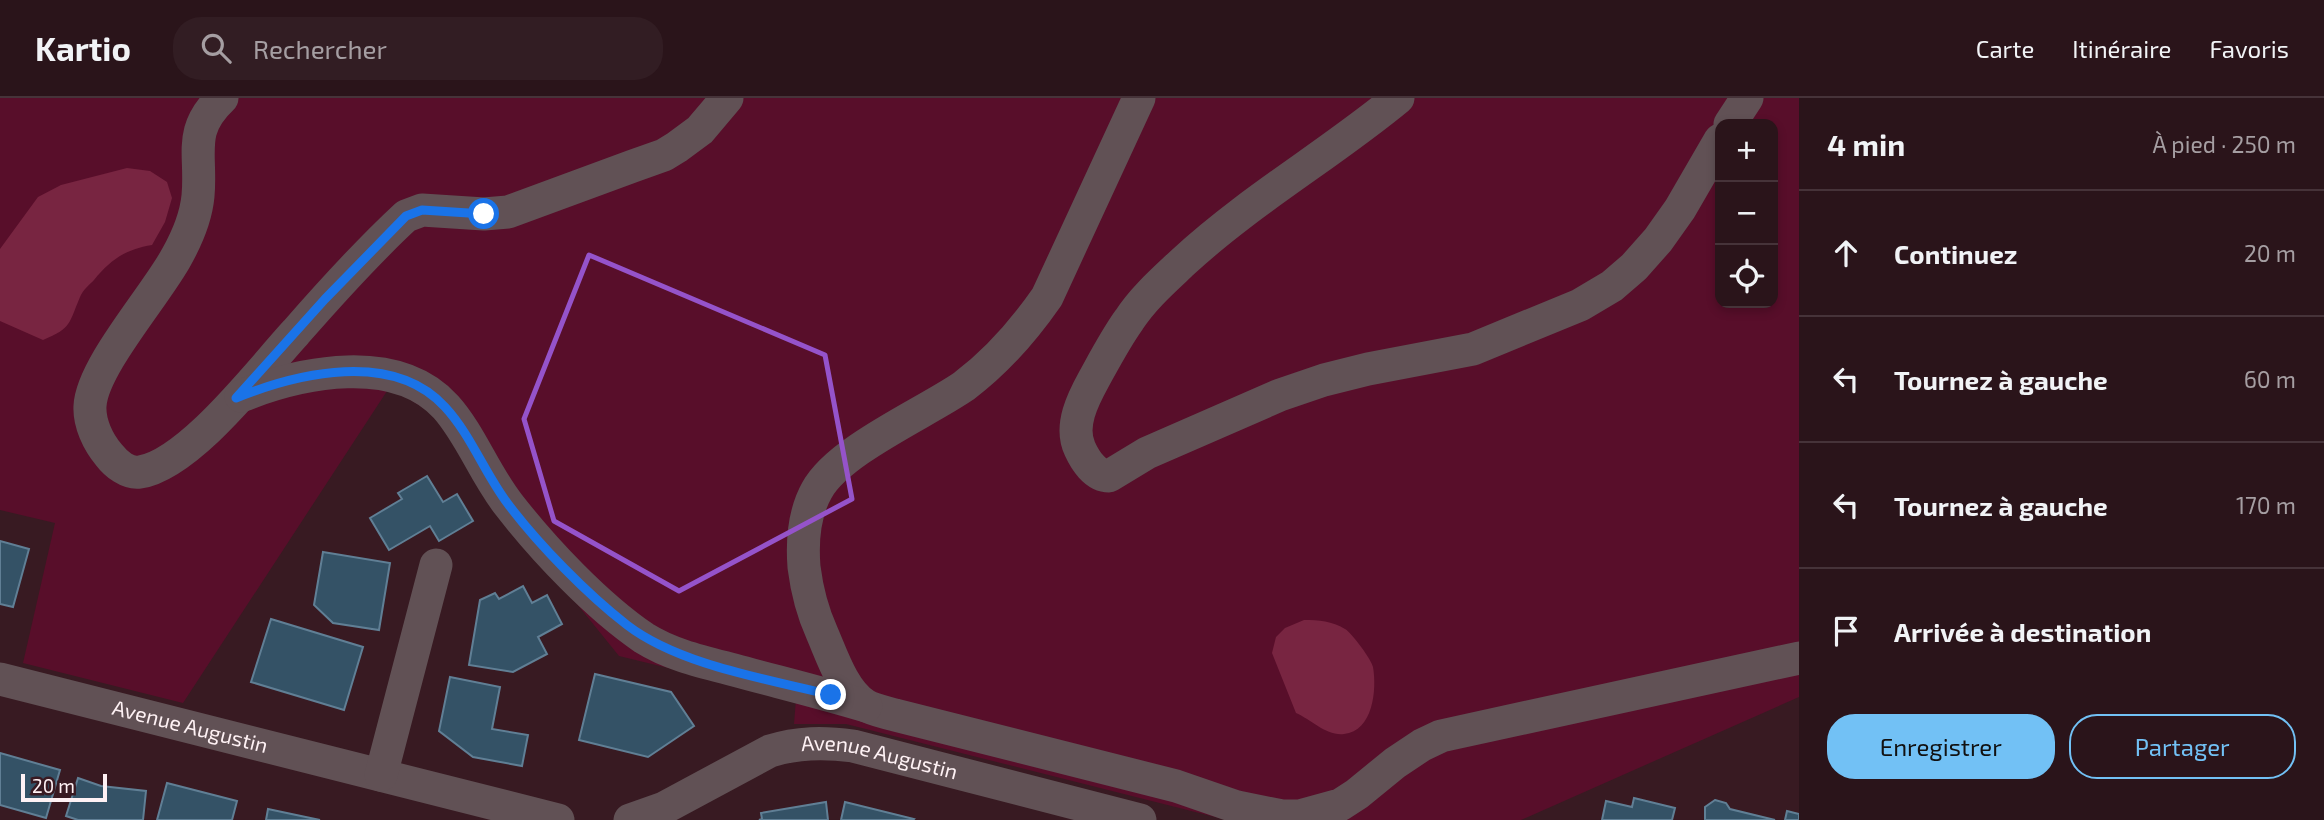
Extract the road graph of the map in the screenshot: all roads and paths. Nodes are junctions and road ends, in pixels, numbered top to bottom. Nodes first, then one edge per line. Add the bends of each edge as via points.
1 (222, 98) edge
2 (727, 98) edge
3 (1139, 98) edge
4 (1398, 98) edge
5 (1746, 98) edge
6 (1733, 119) edge
7 (1715, 149) edge
8 (236, 398) junction
9 (436, 565) dead end
10 (1799, 658) edge
11 (0, 679) edge
12 (866, 706) junction
13 (381, 775) junction
14 (558, 820) edge
15 (630, 820) edge
16 (1140, 820) edge

1 - 8 street via 202,122 198,138 198,197 193,220 177,257 94,386 92,426 108,454 136,473 176,455
2 - 8 street via 701,130 664,155 508,212 422,210 406,216
3 - 12 street via 1047,297 1031,320 965,385 868,444 817,489 802,544 811,607 841,674
4 - 7 street via 1201,245 1130,318 1084,399 1076,426 1077,443 1103,476 1280,395 1357,372 1474,349 1580,305 1612,286 1658,240
5 - 6 street
8 - 12 street via 270,384 341,372 380,373 405,380 447,408 529,528 587,591 647,639 680,655
9 - 13 street
10 - 12 street via 1451,733 1422,745 1340,805 1300,816 1237,807 1176,786
11 - 13 street, Avenue Augustin
13 - 14 street, Avenue Augustin
15 - 16 street, Avenue Augustin via 664,808 770,751 831,743

